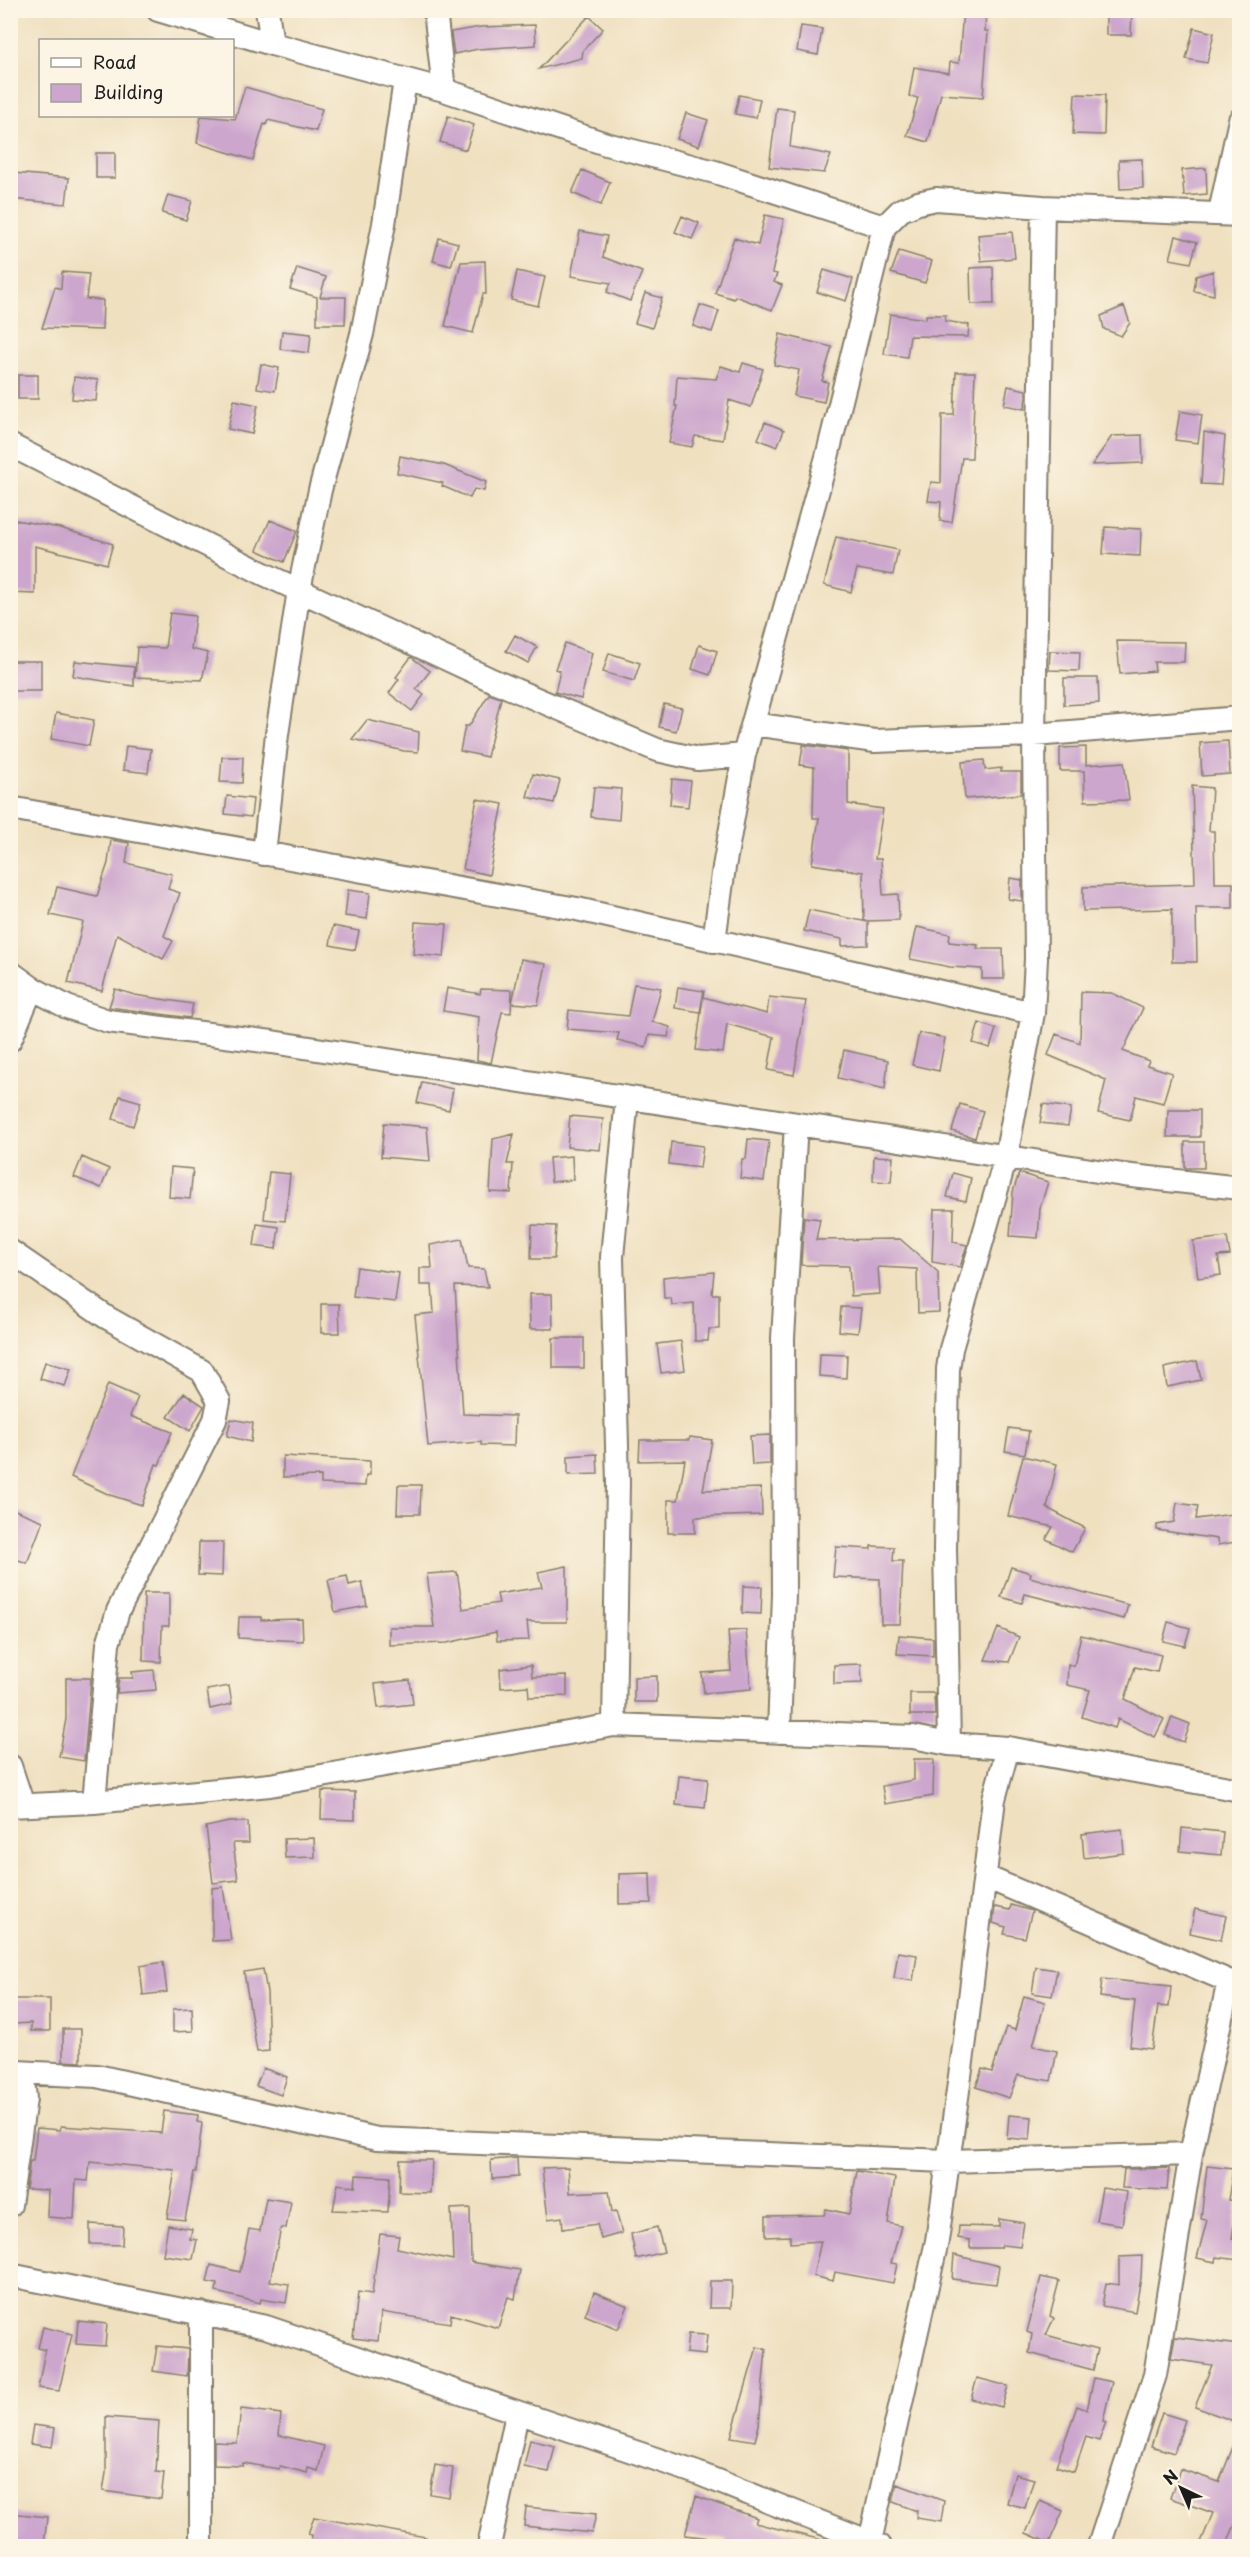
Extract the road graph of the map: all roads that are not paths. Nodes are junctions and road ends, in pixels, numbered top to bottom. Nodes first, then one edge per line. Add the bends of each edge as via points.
1 (158, 10) edge
2 (267, 10) edge
3 (435, 10) edge
4 (272, 44) junction
5 (405, 80) junction
6 (444, 90) junction
7 (1239, 120) edge
8 (1043, 207) junction
9 (1230, 213) edge
10 (884, 227) junction
11 (10, 445) edge
12 (299, 590) junction
13 (1239, 718) edge
14 (753, 724) junction
15 (1034, 735) junction
16 (744, 755) junction
17 (10, 808) edge
18 (264, 854) junction
19 (714, 941) junction
20 (10, 972) edge
21 (32, 988) junction
22 (1033, 1013) junction
23 (10, 1040) edge
24 (627, 1098) junction
25 (796, 1124) junction
26 (1006, 1157) junction
27 (1239, 1188) edge
28 (10, 1251) edge
29 (614, 1725) junction
30 (779, 1732) junction
31 (949, 1744) junction
32 (1008, 1748) junction
33 (10, 1766) edge
34 (1239, 1790) edge
35 (94, 1802) junction
36 (17, 1806) edge
37 (986, 1877) junction
38 (1234, 1984) edge
39 (14, 2069) edge
40 (1191, 2154) junction
41 (948, 2161) junction
42 (10, 2205) edge
43 (10, 2275) edge
44 (201, 2313) junction
45 (517, 2414) junction
46 (873, 2545) edge
47 (201, 2547) edge
48 (489, 2547) edge
49 (1099, 2547) edge

1 - 4 street
2 - 4 street
3 - 6 street
4 - 5 street
5 - 6 street
5 - 12 street via 384,224 362,334 320,490
6 - 10 street via 606,144 715,171
7 - 9 street
8 - 9 street
8 - 10 street via 936,199 902,210
8 - 15 street
10 - 14 street via 827,457
11 - 12 street
12 - 16 street via 495,681 657,750 698,759
12 - 18 street
13 - 15 street
14 - 15 street via 875,741
14 - 16 street
15 - 22 street
16 - 19 street
17 - 18 street
18 - 19 street via 577,909
19 - 22 street
20 - 21 street
21 - 23 street
21 - 24 street via 67,1007 108,1020
22 - 26 street
24 - 25 street
24 - 29 street via 612,1257 618,1483
25 - 26 street
25 - 30 street via 783,1338 784,1594
26 - 27 street
26 - 31 street via 948,1370 945,1549
28 - 35 street via 106,1317 202,1371 219,1401 215,1420 118,1611 108,1644
29 - 30 street
29 - 35 street via 270,1785
30 - 31 street via 914,1737
31 - 32 street
32 - 34 street
32 - 37 street via 994,1799
33 - 36 street
35 - 36 street
37 - 38 street
37 - 41 street
38 - 40 street
39 - 41 street via 97,2076 377,2139
39 - 42 street via 23,2079 25,2099
40 - 41 street
40 - 49 street via 1155,2375
41 - 46 street via 937,2241
43 - 44 street
44 - 45 street via 266,2327
44 - 47 street
45 - 46 street via 697,2474
45 - 48 street

